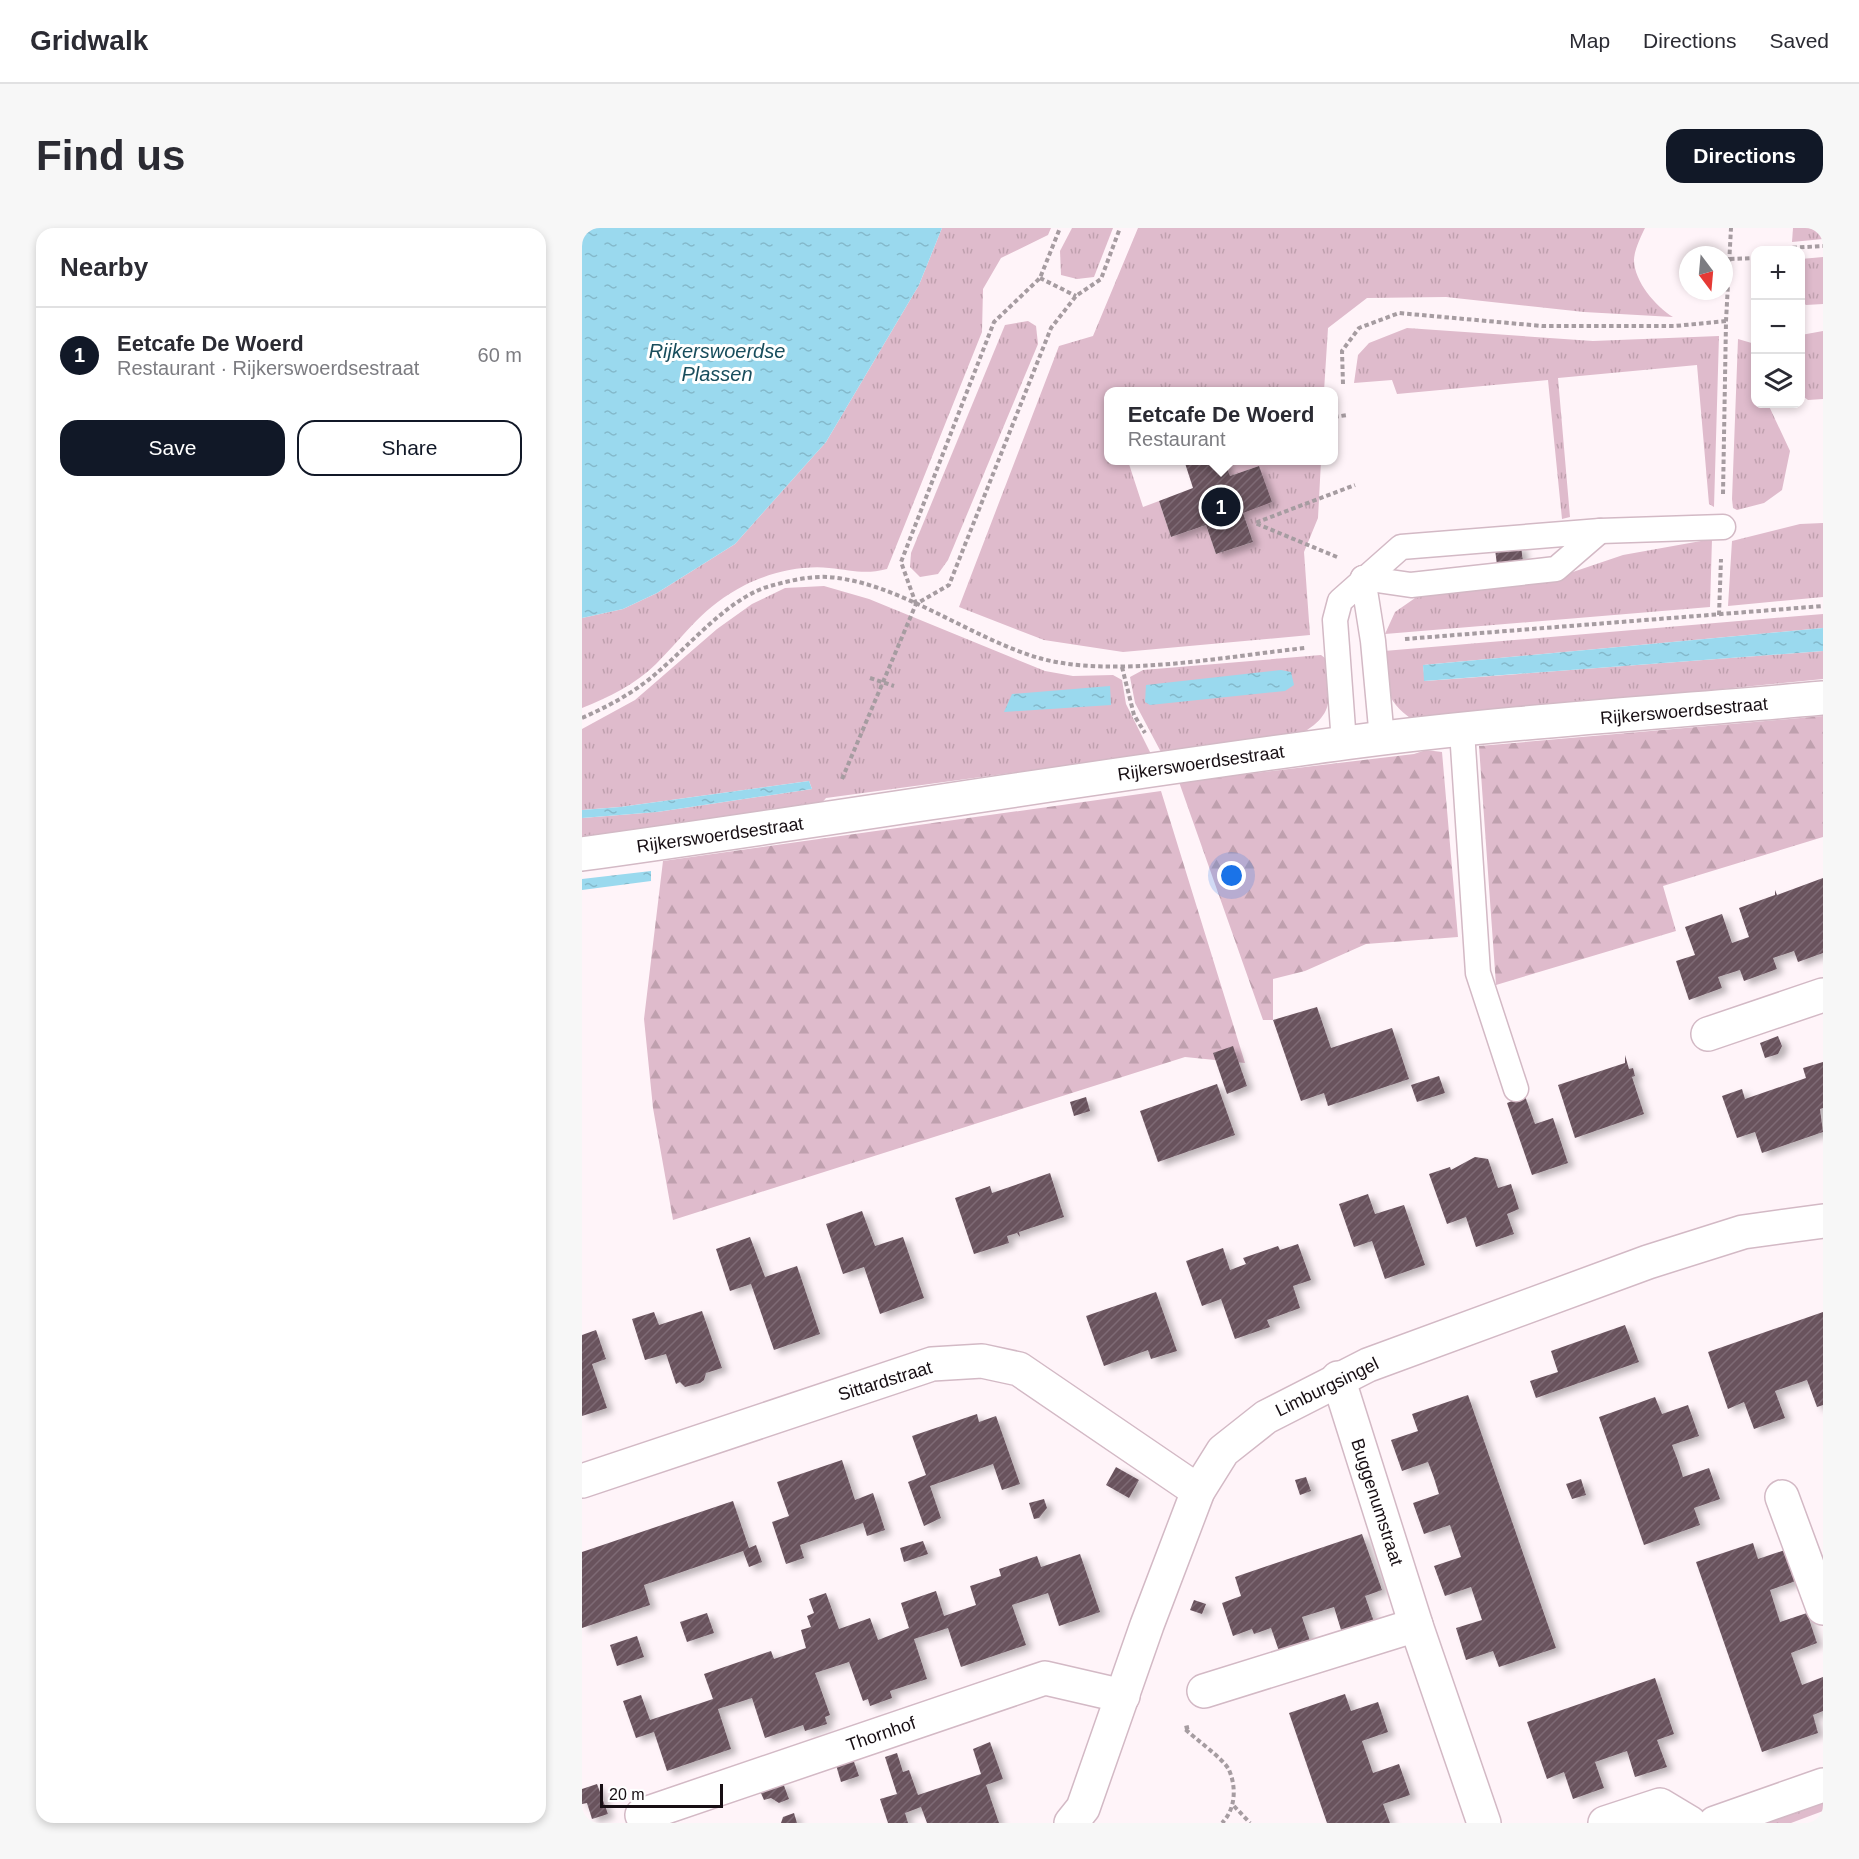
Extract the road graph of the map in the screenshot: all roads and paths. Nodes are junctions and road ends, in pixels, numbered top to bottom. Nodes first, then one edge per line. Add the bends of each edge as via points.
1 (1060, 228) edge
2 (1119, 228) edge
3 (1731, 228) edge
4 (1730, 246) edge
5 (1823, 246) edge
6 (1805, 247) edge
7 (1751, 258) edge
8 (1733, 259) edge
9 (1040, 278) junction
10 (1076, 296) junction
11 (1727, 300) edge
12 (1726, 321) junction
13 (1343, 384) dead end
14 (1347, 415) dead end
15 (1338, 416) edge
16 (1355, 485) dead end
17 (1723, 527) junction
18 (1600, 531) junction
19 (1341, 559) dead end
20 (1363, 578) junction
21 (916, 604) junction
22 (1823, 606) edge
23 (1719, 615) junction
24 (1373, 641) junction
25 (1336, 645) junction
26 (1122, 667) junction
27 (870, 678) dead end
28 (883, 682) junction
29 (894, 686) dead end
30 (1823, 699) edge
31 (582, 718) edge
32 (1462, 731) junction
33 (1382, 739) junction
34 (1344, 743) junction
35 (1164, 767) junction
36 (825, 821) junction
37 (582, 854) edge
38 (1823, 995) edge
39 (1708, 1034) dead end
40 (1516, 1089) dead end
41 (1823, 1221) edge
42 (1338, 1378) junction
43 (582, 1481) edge
44 (1198, 1491) junction
45 (1782, 1497) dead end
46 (1823, 1608) edge
47 (1416, 1625) junction
48 (1204, 1691) joint
49 (1123, 1696) junction
50 (1823, 1785) edge
51 (1234, 1806) junction
52 (642, 1815) dead end
53 (1071, 1823) edge
54 (1222, 1823) edge
55 (1250, 1823) edge
56 (1484, 1823) edge
57 (1605, 1823) edge
58 (1690, 1823) edge
59 (1715, 1823) edge

1 - 9 path
2 - 10 path via 1101,279
3 - 4 path
5 - 6 path
7 - 8 path
9 - 10 path
9 - 21 path via 994,322 901,562
10 - 21 path via 1051,328 949,585
11 - 12 path
12 - 13 path via 1675,326 1542,326 1399,313 1359,328 1342,351
12 - 17 path
14 - 15 path
16 - 19 path via 1255,523
17 - 18 lane
17 - 23 path
18 - 20 lane via 1401,547
18 - 20 lane via 1556,569 1412,585
20 - 24 lane
20 - 25 lane via 1340,601 1335,620
21 - 26 path via 1039,658 1087,667
21 - 28 path
21 - 31 path via 851,580 826,577 767,587 750,594 714,621 657,673 610,705
22 - 23 path
23 - 24 path
24 - 33 lane
25 - 26 path
25 - 34 lane
26 - 35 path via 1134,715
27 - 28 path
28 - 29 path
28 - 36 path
30 - 32 street, Rijkerswoerdsestraat
32 - 33 street, Rijkerswoerdsestraat
32 - 40 lane via 1478,973
33 - 34 street, Rijkerswoerdsestraat
34 - 35 street, Rijkerswoerdsestraat
35 - 36 street, Rijkerswoerdsestraat
36 - 37 street, Rijkerswoerdsestraat
38 - 39 street
41 - 42 street, Limburgsingel via 1732,1235 1626,1270
42 - 44 street, Limburgsingel via 1266,1418 1223,1451
42 - 47 street, Buggenumstraat
43 - 44 street, Sittardstraat via 932,1364 982,1361 1019,1369
44 - 49 street, Limburgsingel
45 - 46 street
47 - 48 street
47 - 56 street, Buggenumstraat
48 - 51 path via 1211,1718 1184,1728 1229,1770
49 - 52 street, Thornhof via 1044,1678
49 - 53 street, Limburgsingel via 1083,1808
50 - 59 street
51 - 54 path
51 - 55 path
57 - 58 street via 1660,1805

